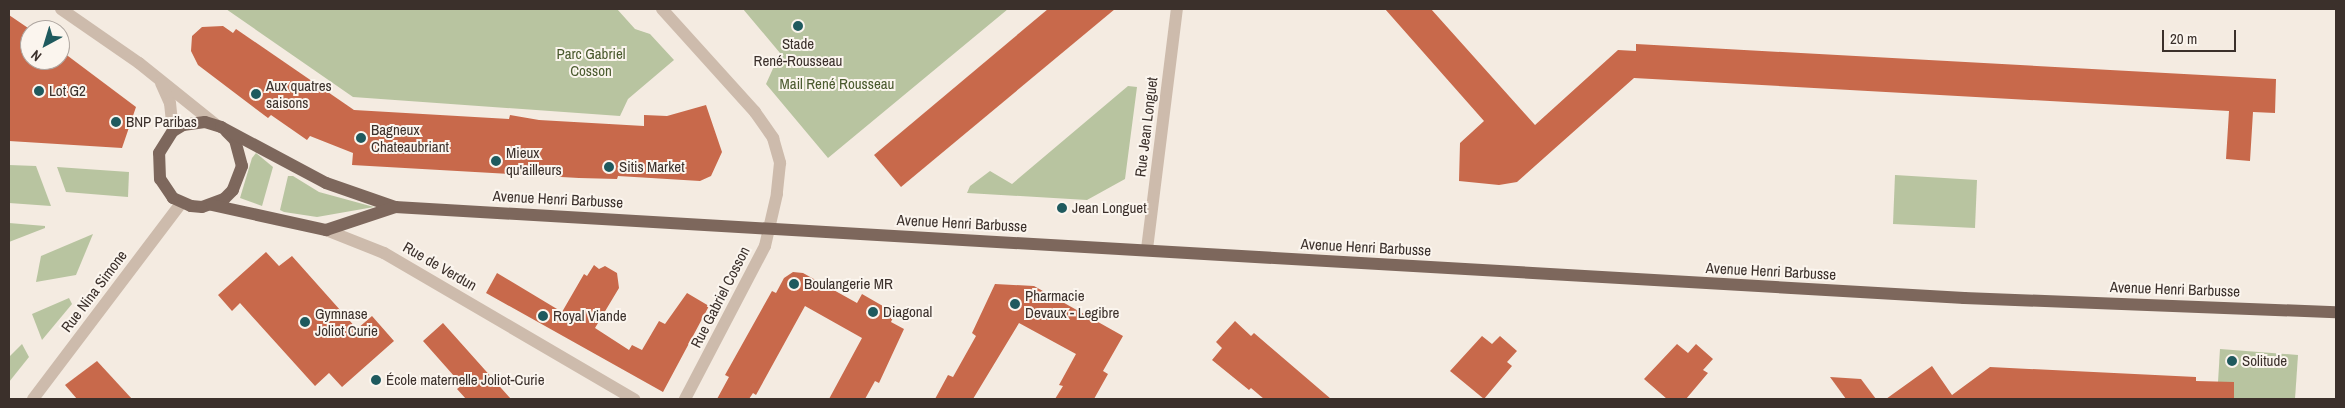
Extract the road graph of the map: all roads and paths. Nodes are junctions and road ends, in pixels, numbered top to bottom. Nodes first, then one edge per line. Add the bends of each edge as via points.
1 (60, 9) edge
2 (662, 9) edge
3 (1177, 9) edge
4 (160, 80) junction
5 (221, 128) junction
6 (173, 131) junction
7 (181, 202) junction
8 (212, 205) junction
9 (395, 207) junction
10 (770, 227) junction
11 (326, 230) junction
12 (1147, 249) junction
13 (2336, 312) edge
14 (33, 399) edge
15 (634, 399) edge
16 (685, 399) edge

1 - 4 street
2 - 10 street, Rue Gabriel Cosson via 755,112 773,138 780,164
3 - 12 street, Rue Jean Longuet
4 - 5 street
4 - 6 street via 170,103
5 - 6 main road via 194,122
5 - 8 main road via 235,140 242,166 233,190
5 - 9 main road, Avenue Henri Barbusse via 326,184
6 - 7 main road via 164,141 157,166 166,190
7 - 8 main road via 191,206
7 - 14 street, Rue Nina Simone
8 - 11 main road, Rue de Verdun
9 - 10 main road, Avenue Henri Barbusse
9 - 11 main road, Avenue Henri Barbusse
10 - 12 main road, Avenue Henri Barbusse
10 - 16 street, Rue Gabriel Cosson via 756,268
11 - 15 street, Rue de Verdun via 384,253
12 - 13 main road, Avenue Henri Barbusse via 1964,298

